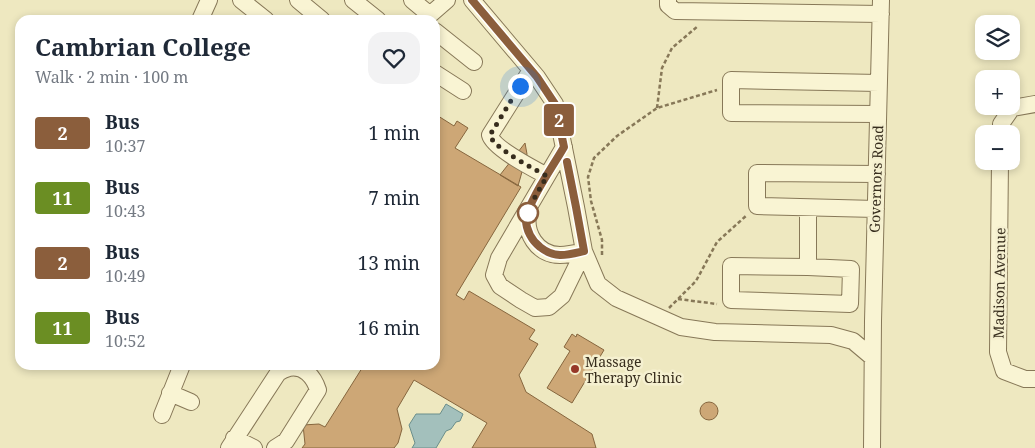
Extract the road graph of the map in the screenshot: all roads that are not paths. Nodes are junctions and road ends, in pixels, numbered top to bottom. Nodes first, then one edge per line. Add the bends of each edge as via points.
1 (242, 0) edge
2 (298, 0) edge
3 (353, 0) edge
4 (412, 0) edge
5 (447, 0) edge
6 (472, 0) edge
7 (668, 0) edge
8 (853, 7) edge
9 (881, 7) edge
10 (260, 15) edge
11 (316, 15) edge
12 (372, 15) edge
13 (425, 15) edge
14 (429, 15) edge
15 (440, 35) edge
16 (474, 62) dead end
17 (531, 70) junction
18 (440, 76) edge
19 (879, 83) junction
20 (463, 91) dead end
21 (1035, 104) edge
22 (878, 114) junction
23 (1001, 125) edge
24 (564, 147) junction
25 (1000, 170) edge
26 (876, 174) junction
27 (547, 176) junction
28 (531, 204) junction
29 (808, 208) junction
30 (876, 210) junction
31 (584, 251) junction
32 (808, 267) junction
33 (872, 357) junction
34 (180, 370) edge
35 (284, 370) edge
36 (302, 370) edge
37 (1035, 379) edge
38 (170, 394) junction
39 (191, 402) dead end
40 (162, 415) dead end
41 (232, 443) edge
42 (254, 448) edge
43 (275, 448) edge
44 (872, 448) edge

1 - 10 street
2 - 11 street
3 - 12 street
4 - 13 street
5 - 14 street
6 - 17 street
7 - 8 street via 668,5 675,11
8 - 9 street
9 - 19 street, Governors Road
15 - 16 street
17 - 24 street via 555,104
17 - 27 street via 490,135 502,150
18 - 20 street
19 - 22 street, Governors Road
19 - 22 street via 731,80 731,113
21 - 23 street via 1012,108
22 - 26 street, Governors Road
24 - 27 street
24 - 31 street
25 - 37 street, Madison Avenue via 998,352 1004,371
26 - 29 street via 757,173 757,206
26 - 30 street, Governors Road
27 - 28 street
28 - 31 street via 526,220 535,243 548,253 560,256
28 - 31 street via 499,258 494,275 500,286 535,308 549,307 562,296
29 - 30 street
29 - 32 street
30 - 33 street, Governors Road
31 - 33 street via 598,284 616,298 681,327 715,332 832,335 853,341
32 - 32 street via 851,269 850,304 731,300 731,266
33 - 44 street, Governors Road
34 - 38 street
35 - 41 street via 278,373
36 - 43 street via 309,373 318,390 286,441
38 - 39 street
38 - 40 street
41 - 42 street

